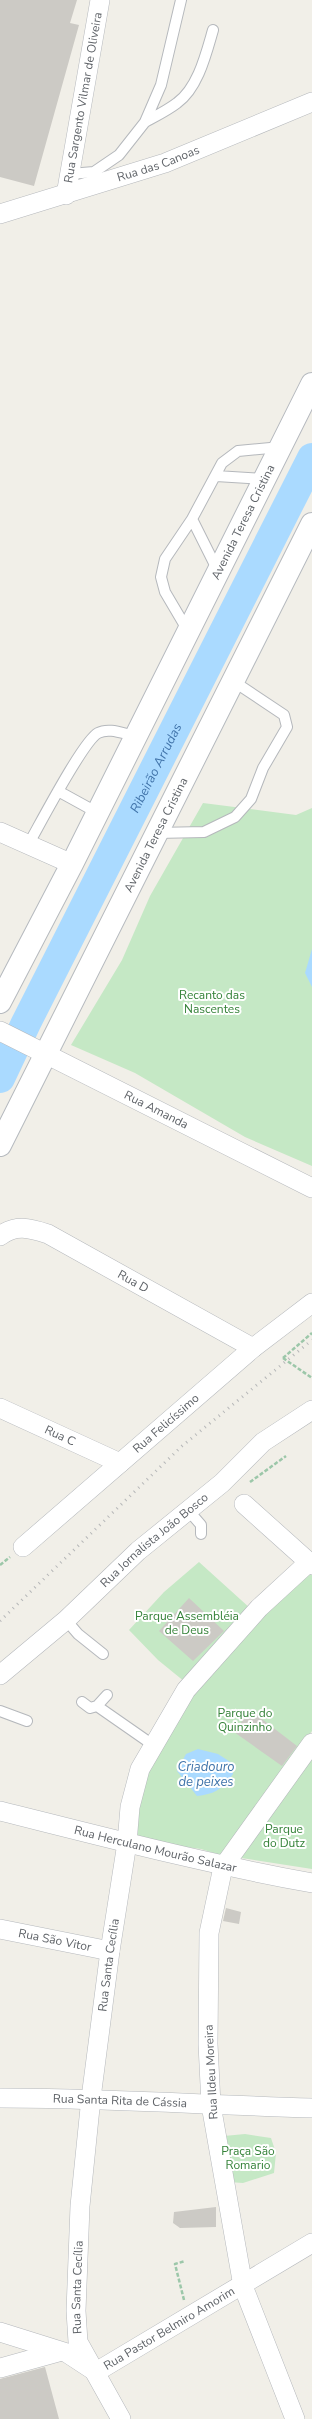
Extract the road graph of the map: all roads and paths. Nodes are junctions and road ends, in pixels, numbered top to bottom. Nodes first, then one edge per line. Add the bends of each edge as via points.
1 (100, 0) edge
2 (181, 0) edge
3 (213, 30) dead end
4 (312, 102) edge
5 (145, 122) junction
6 (70, 174) junction
7 (66, 195) junction
8 (0, 214) edge
9 (312, 384) edge
10 (280, 447) junction
11 (216, 476) junction
12 (265, 479) junction
13 (192, 519) junction
14 (312, 524) edge
15 (219, 572) junction
16 (188, 631) junction
17 (233, 681) junction
18 (136, 736) junction
19 (58, 791) junction
20 (98, 813) junction
21 (0, 832) edge
22 (156, 833) junction
23 (28, 845) junction
24 (72, 864) junction
25 (0, 1002) edge
26 (1, 1032) edge
27 (39, 1050) junction
28 (0, 1145) edge
29 (312, 1188) edge
30 (5, 1232) edge
31 (312, 1303) edge
32 (312, 1333) edge
33 (253, 1348) junction
34 (312, 1378) edge
35 (0, 1408) edge
36 (312, 1410) edge
37 (286, 1456) dead end
38 (120, 1463) junction
39 (246, 1486) dead end
40 (244, 1504) dead end
41 (188, 1510) junction
42 (201, 1534) dead end
43 (23, 1547) dead end
44 (311, 1564) edge
45 (66, 1620) junction
46 (103, 1654) dead end
47 (0, 1675) edge
48 (106, 1695) dead end
49 (82, 1702) dead end
50 (97, 1706) junction
51 (0, 1711) edge
52 (27, 1721) dead end
53 (312, 1744) edge
54 (153, 1745) junction
55 (0, 1812) edge
56 (127, 1843) junction
57 (223, 1867) junction
58 (312, 1883) edge
59 (0, 1929) edge
60 (110, 1951) junction
61 (0, 2098) edge
62 (91, 2098) junction
63 (211, 2105) junction
64 (312, 2108) edge
65 (312, 2243) edge
66 (185, 2261) dead end
67 (243, 2286) junction
68 (188, 2316) junction
69 (0, 2332) edge
70 (58, 2352) junction
71 (0, 2368) edge
72 (96, 2372) junction
73 (121, 2419) edge
74 (295, 2419) edge

1 - 6 street, Rua Sargento Vilmar de Oliveira
2 - 5 lane via 161,85
3 - 5 lane via 193,84 179,102
4 - 7 street, Rua das Canoas via 165,163
5 - 6 lane via 119,155 94,172
6 - 7 street, Rua Sargento Vilmar de Oliveira
7 - 8 street, Rua das Canoas
9 - 10 main road, Avenida Teresa Cristina
10 - 11 lane via 238,451 222,463
10 - 12 main road, Avenida Teresa Cristina
11 - 12 lane
11 - 13 lane
12 - 15 main road, Avenida Teresa Cristina
13 - 15 lane
13 - 16 lane via 165,559 161,577 165,592
14 - 17 main road, Avenida Teresa Cristina
15 - 16 main road, Avenida Teresa Cristina
16 - 18 main road, Avenida Teresa Cristina
17 - 22 main road, Avenida Teresa Cristina
17 - 22 lane via 284,714 287,726 263,768 251,799 235,817 204,832
18 - 19 lane via 108,730 96,734
18 - 20 main road, Avenida Teresa Cristina
19 - 20 lane
19 - 23 lane
20 - 24 main road, Avenida Teresa Cristina
21 - 23 street
22 - 27 main road, Avenida Teresa Cristina
23 - 24 street
24 - 25 main road, Avenida Teresa Cristina
26 - 27 street, Rua Amanda
27 - 28 main road, Avenida Teresa Cristina
27 - 29 street, Rua Amanda
30 - 33 street, Rua D via 30,1228 48,1234
31 - 33 street, Rua Felicíssimo
32 - 34 path, bridge via 284,1358
33 - 38 street, Rua Felicíssimo
35 - 38 street, Rua C
36 - 41 street, Rua Jornalista João Bosco via 263,1442 222,1483
37 - 39 path
38 - 43 street, Rua Felicíssimo
40 - 44 street
41 - 42 lane via 200,1525
41 - 45 street, Rua Jornalista João Bosco via 138,1551
44 - 54 street, Rua Santa Cecília via 259,1608 186,1690
45 - 46 lane via 78,1634
45 - 47 street, Rua Jornalista João Bosco
48 - 50 lane
49 - 50 lane via 90,1708
50 - 54 lane
51 - 52 lane
53 - 57 street, Rua Ildeu Moreira
54 - 56 street, Rua Santa Cecília via 138,1778 130,1807
55 - 56 street, Rua Herculano Mourão Salazar
56 - 57 street, Rua Herculano Mourão Salazar
56 - 60 street, Rua Santa Cecília
57 - 58 street, Rua Herculano Mourão Salazar
57 - 63 street, Rua Ildeu Moreira via 209,1934 208,2044
59 - 60 street, Rua São Vitor
60 - 62 street, Rua Santa Cecília
61 - 62 street, Rua Santa Rita de Cássia
62 - 63 street, Rua Santa Rita de Cássia
62 - 72 street, Rua Santa Cecília via 80,2206 76,2311 78,2342
63 - 64 street, Rua Santa Rita de Cássia
63 - 67 street, Rua Ildeu Moreira
65 - 67 street, Rua Pastor Belmiro Amorim
66 - 68 path via 175,2264
67 - 68 street, Rua Pastor Belmiro Amorim
67 - 74 street, Rua Ildeu Moreira
68 - 72 street, Rua Pastor Belmiro Amorim
69 - 70 street, Rua Pastor Belmiro Amorim
70 - 71 street
70 - 72 street, Rua Pastor Belmiro Amorim via 67,2353
72 - 73 street, Rua Santa Cecília

